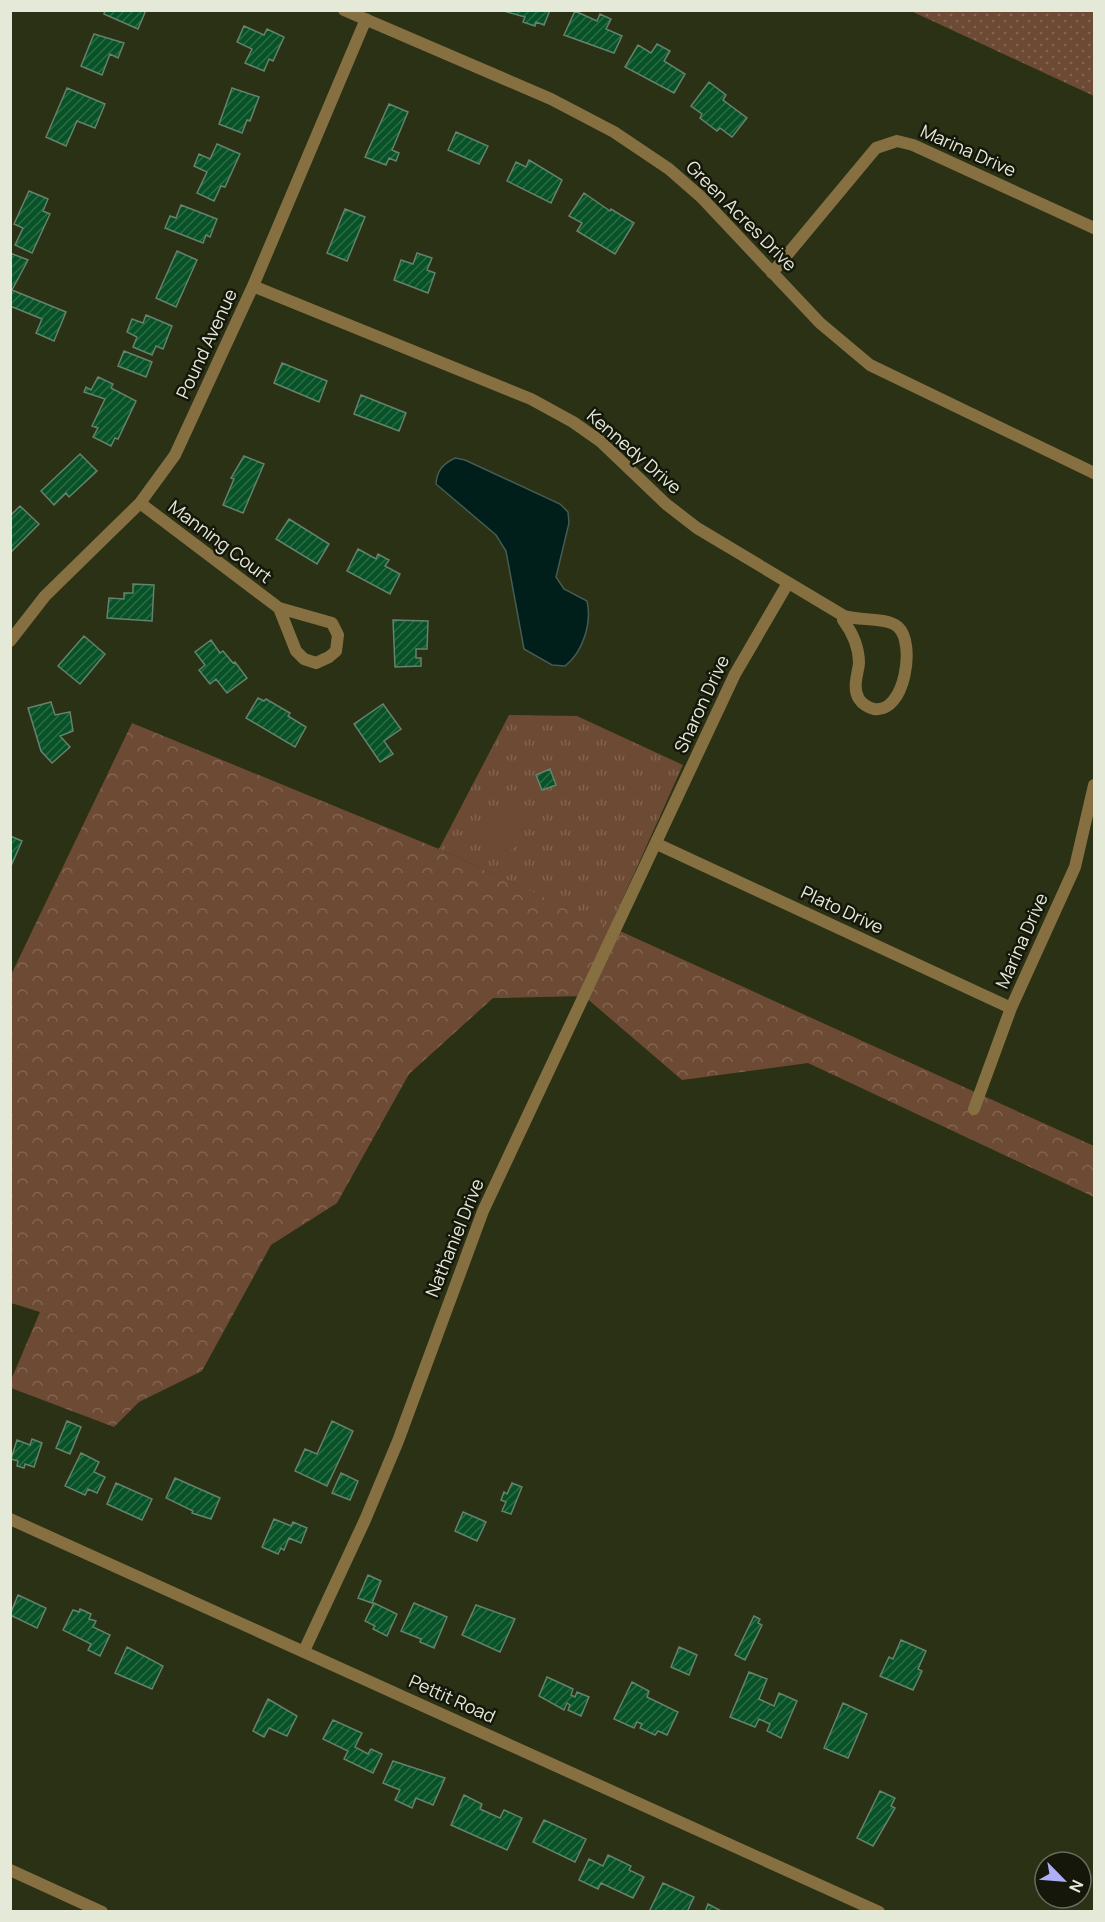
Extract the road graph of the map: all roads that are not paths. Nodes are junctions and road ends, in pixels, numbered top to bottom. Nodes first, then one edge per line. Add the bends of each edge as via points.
1 (344, 10) edge
2 (366, 19) junction
3 (1095, 228) edge
4 (772, 273) junction
5 (253, 286) junction
6 (1095, 473) edge
7 (140, 503) junction
8 (788, 582) junction
9 (279, 608) junction
10 (844, 616) junction
11 (10, 641) edge
12 (1095, 784) edge
13 (657, 844) junction
14 (1011, 1008) junction
15 (974, 1109) dead end
16 (10, 1519) edge
17 (304, 1651) junction
18 (10, 1870) edge
19 (102, 1911) edge
20 (879, 1911) edge

1 - 2 street, Green Acres Drive
2 - 4 street, Green Acres Drive via 551,99 614,132 669,169 701,197
2 - 5 street, Pound Avenue
3 - 4 street, Marina Drive via 913,145 886,142 876,148
4 - 6 street, Green Acres Drive via 820,323 870,365
5 - 7 street, Pound Avenue via 175,455
5 - 8 street, Kennedy Drive via 531,399 573,422 600,441 697,528
7 - 9 street, Manning Court
7 - 11 street, Pound Avenue via 59,581
8 - 10 street, Kennedy Drive
8 - 13 street, Sharon Drive via 735,674
9 - 9 street, Manning Court via 296,651 304,659 316,663 336,651 338,635 332,623
10 - 10 street, Kennedy Drive via 859,621 890,622 904,634 907,652 899,694 893,704 882,709 867,707 859,699 855,688 857,650
12 - 14 street, Marina Drive via 1075,867
13 - 14 street, Plato Drive
13 - 17 street, Nathaniel Drive via 483,1211 398,1441
14 - 15 street, Marina Drive
16 - 17 street, Pettit Road
17 - 20 street, Pettit Road
18 - 19 street

